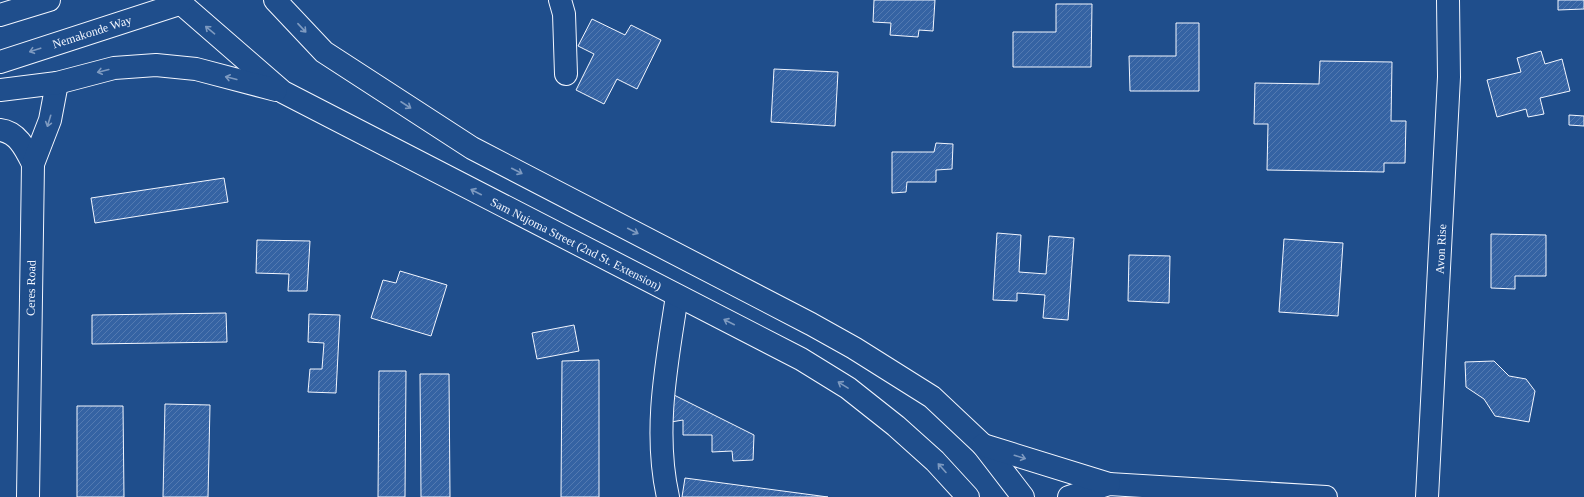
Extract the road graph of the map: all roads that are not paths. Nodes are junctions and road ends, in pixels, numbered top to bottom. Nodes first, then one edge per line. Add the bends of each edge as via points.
1 (49, 0) edge
2 (275, 0) edge
3 (560, 0) edge
4 (1448, 0) edge
5 (180, 1) edge
6 (0, 15) edge
7 (0, 62) edge
8 (566, 74) dead end
9 (57, 83) junction
10 (0, 90) edge
11 (283, 92) junction
12 (0, 130) edge
13 (32, 164) junction
14 (677, 296) junction
15 (983, 445) junction
16 (1109, 484) junction
17 (28, 497) edge
18 (668, 497) edge
19 (968, 497) edge
20 (1023, 497) edge
21 (1069, 497) edge
22 (1326, 497) edge
23 (1427, 497) edge

1 - 6 main road
2 -> 15 main road via 324,52 472,148 854,348 932,397
3 - 8 main road via 564,14
4 - 23 main road, Avon Rise via 1449,77
5 -> 7 main road, Nemakonde Way
11 -> 5 main road, Sam Nujoma Street (2nd St. Extension)
9 - 10 main road
11 -> 9 main road via 196,69 156,66 114,68
9 -> 13 main road, Ceres Road via 50,120
14 -> 11 main road, Sam Nujoma Street (2nd St. Extension)
12 - 13 main road via 23,144
13 - 17 main road, Ceres Road
14 - 18 main road via 664,381 660,448
19 -> 14 main road, Sam Nujoma Street (2nd St. Extension) via 935,461 848,388 801,359
15 -> 16 main road
15 - 20 main road
16 - 21 main road
16 - 22 main road

